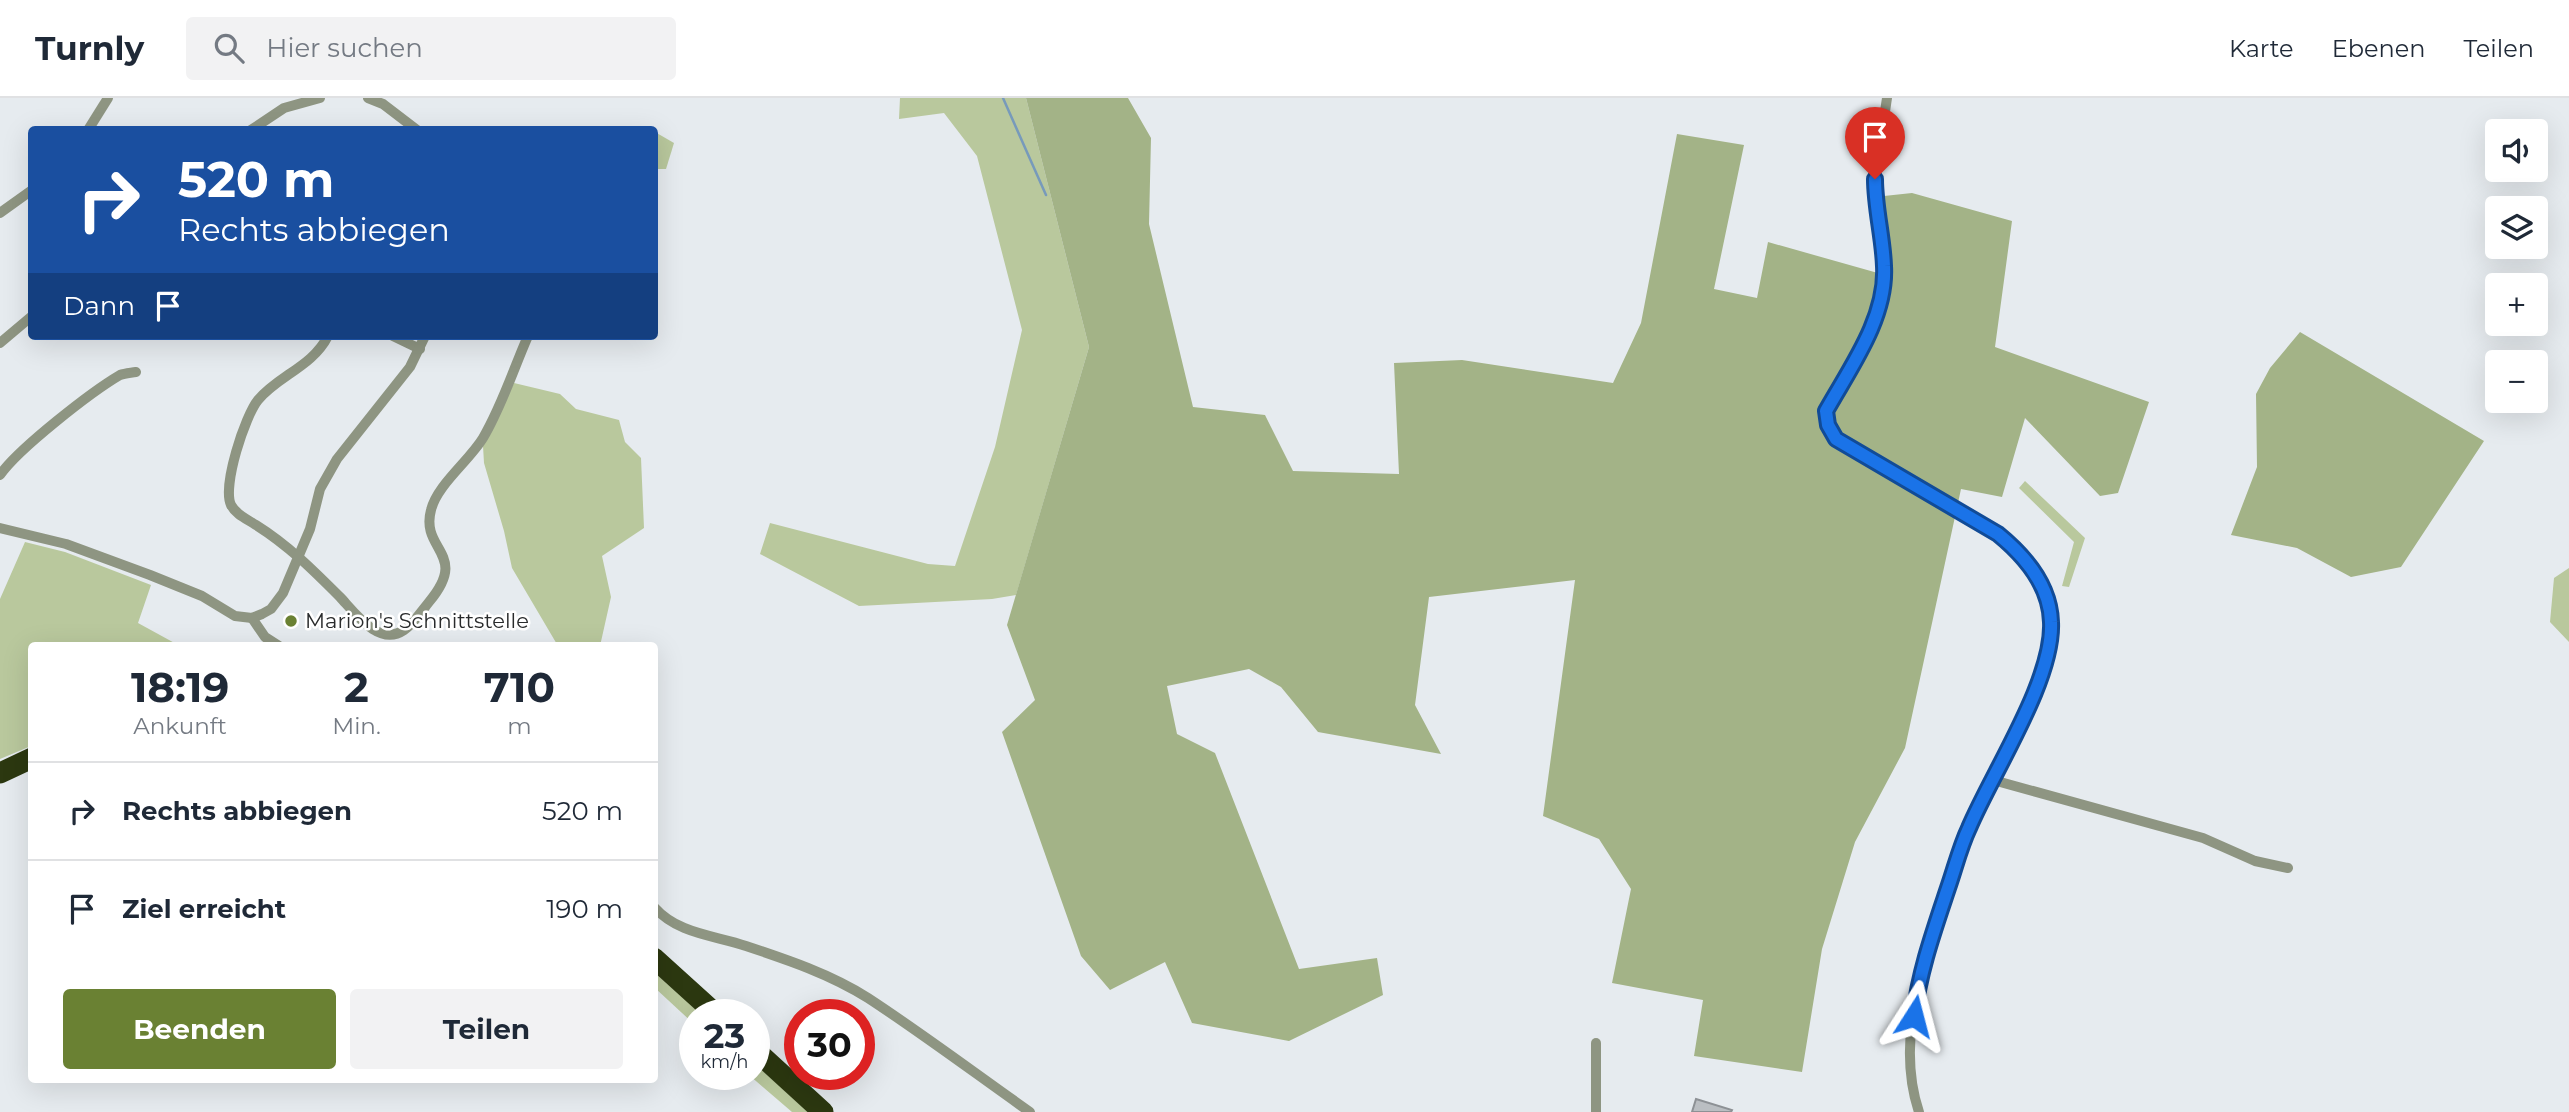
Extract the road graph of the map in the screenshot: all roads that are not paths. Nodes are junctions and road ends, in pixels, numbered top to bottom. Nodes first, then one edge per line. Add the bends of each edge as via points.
1 (108, 98) edge
2 (320, 98) edge
3 (368, 98) edge
4 (1887, 98) edge
5 (90, 126) edge
6 (257, 126) edge
7 (412, 126) edge
8 (28, 193) edge
9 (0, 213) edge
10 (28, 319) edge
11 (326, 340) edge
12 (401, 340) edge
13 (423, 340) edge
14 (526, 340) edge
15 (0, 343) edge
16 (420, 349) junction
17 (136, 372) dead end
18 (0, 475) edge
19 (0, 528) edge
20 (298, 555) junction
21 (252, 618) junction
22 (273, 642) edge
23 (28, 760) edge
24 (0, 774) edge
25 (1993, 780) junction
26 (2288, 868) dead end
27 (658, 911) edge
28 (658, 962) edge
29 (699, 999) edge
30 (1596, 1043) dead end
31 (770, 1064) edge
32 (823, 1112) edge
33 (1030, 1112) edge
34 (1596, 1112) edge
35 (1919, 1112) edge

1 - 5 street
2 - 6 street via 284,108
3 - 7 street
4 - 25 street via 1875,179 1884,286 1869,334 1826,411 1828,425 1836,439 1998,534 2019,551 2046,594 2051,623 2047,662
8 - 9 street
10 - 15 street
11 - 20 street via 308,362 268,390 252,408 228,489 237,513
12 - 16 street
13 - 16 street
14 - 20 street via 485,435 433,504 430,523 446,573 443,585 403,631 379,633
16 - 20 street via 337,459 320,489
17 - 18 street via 122,373 92,395
19 - 21 street via 66,544 180,586 235,616
20 - 21 street via 279,601
21 - 22 street
23 - 24 highway
25 - 26 street via 2203,838 2255,861
25 - 35 street via 1968,828 1917,993 1909,1064
27 - 33 street via 676,927 743,945 837,981
28 - 29 highway
30 - 34 street
31 - 32 highway

